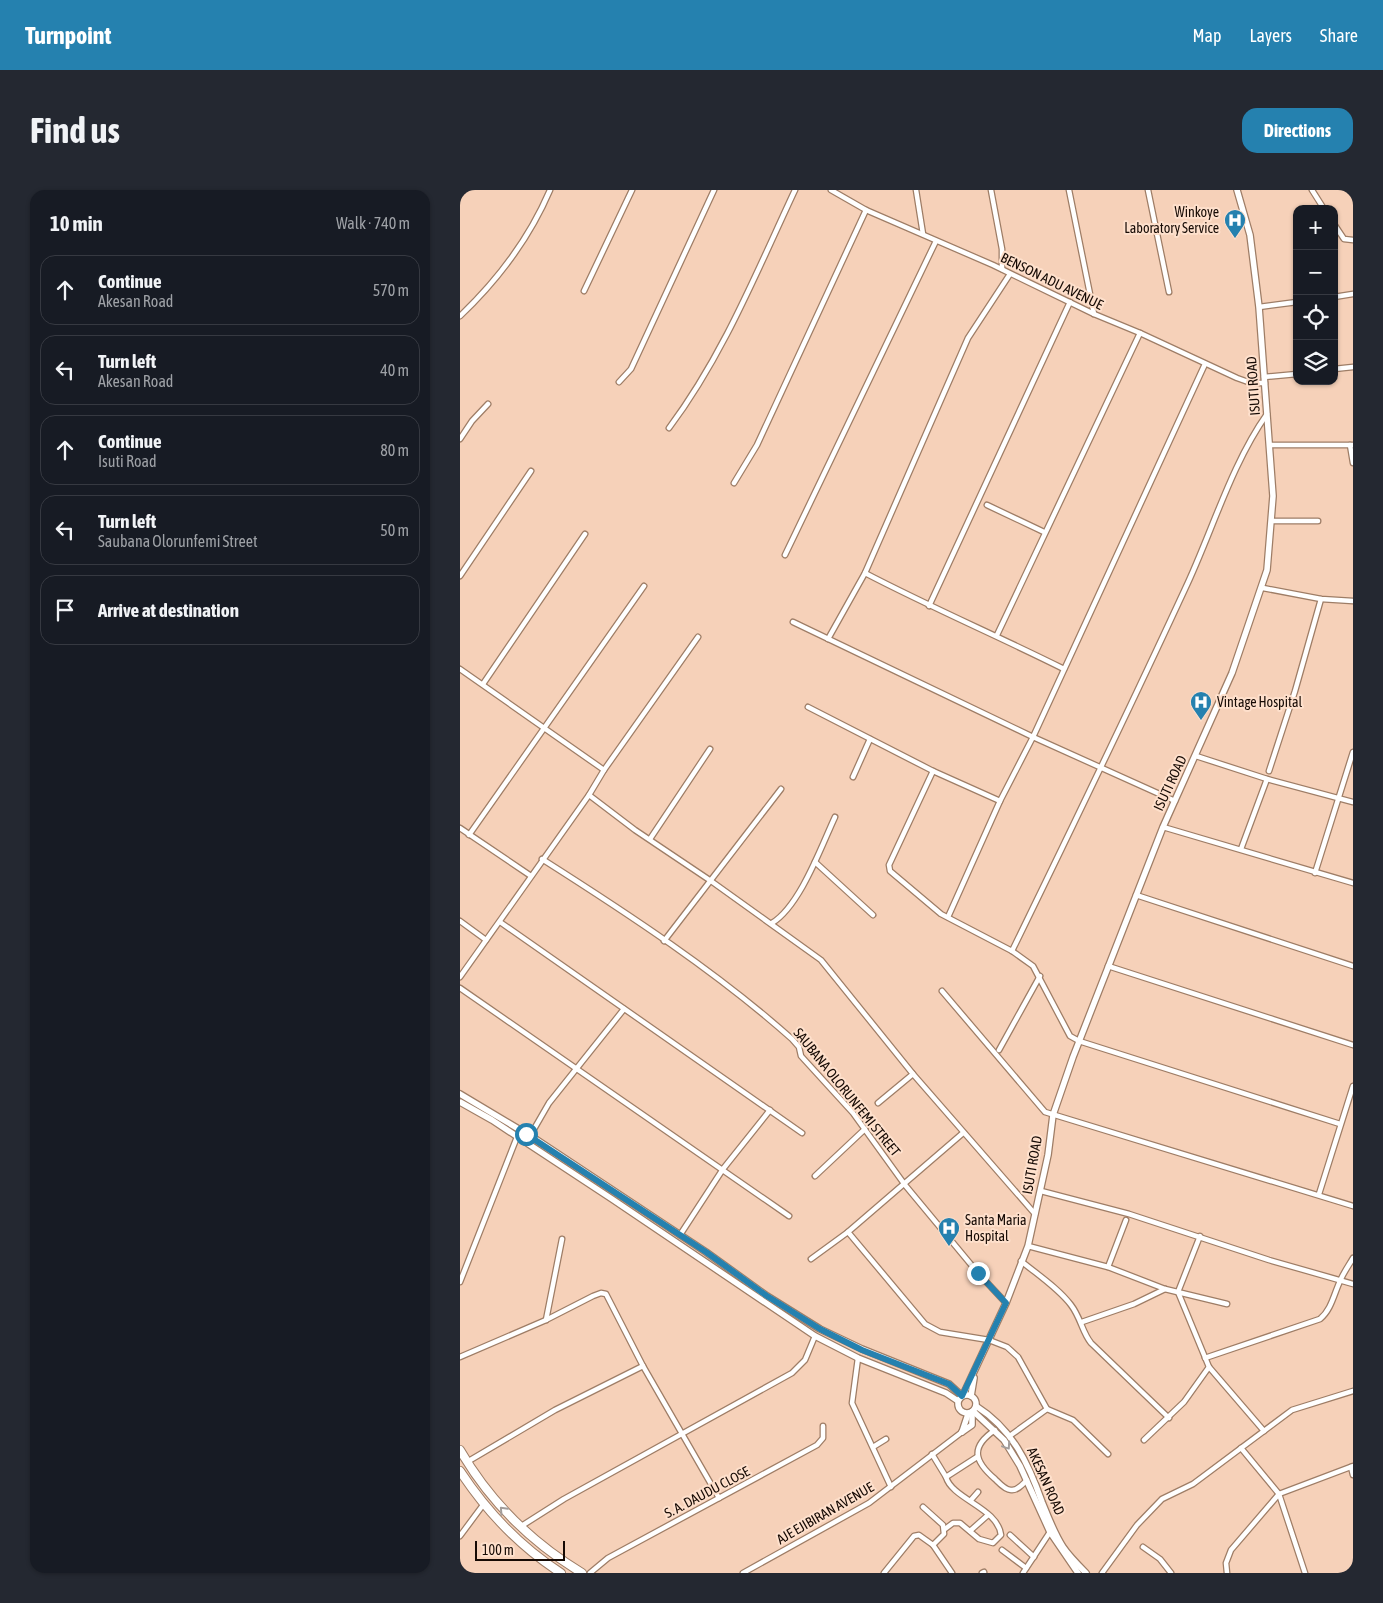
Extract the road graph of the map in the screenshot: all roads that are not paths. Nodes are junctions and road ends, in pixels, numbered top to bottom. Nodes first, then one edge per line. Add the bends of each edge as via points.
1 (550, 190) edge
2 (632, 190) edge
3 (714, 190) edge
4 (794, 190) edge
5 (833, 190) edge
6 (916, 190) edge
7 (991, 190) edge
8 (1069, 190) edge
9 (1148, 190) edge
10 (1237, 190) edge
11 (1312, 190) edge
12 (1321, 205) edge
13 (866, 210) junction
14 (1338, 230) edge
15 (923, 234) junction
16 (1353, 240) edge
17 (936, 241) junction
18 (1002, 269) junction
19 (1010, 274) junction
20 (584, 291) dead end
21 (1169, 292) dead end
22 (1353, 294) edge
23 (1338, 296) edge
24 (1070, 302) junction
25 (1293, 303) edge
26 (1259, 307) junction
27 (1094, 314) junction
28 (460, 316) edge
29 (1140, 333) junction
30 (1205, 364) junction
31 (1353, 367) edge
32 (1338, 369) edge
33 (1293, 375) edge
34 (1265, 380) junction
35 (620, 382) dead end
36 (488, 404) dead end
37 (1267, 414) junction
38 (669, 428) dead end
39 (460, 439) edge
40 (1270, 445) junction
41 (1351, 445) edge
42 (1353, 464) edge
43 (531, 471) dead end
44 (734, 483) dead end
45 (987, 505) dead end
46 (1272, 521) junction
47 (1318, 521) dead end
48 (1044, 532) junction
49 (585, 534) dead end
50 (785, 555) dead end
51 (865, 573) junction
52 (460, 576) edge
53 (644, 586) dead end
54 (1263, 588) junction
55 (1321, 599) junction
56 (1353, 601) edge
57 (930, 606) junction
58 (793, 622) dead end
59 (997, 635) junction
60 (698, 637) dead end
61 (828, 639) junction
62 (460, 669) edge
63 (1064, 669) junction
64 (483, 684) junction
65 (808, 707) dead end
66 (544, 728) junction
67 (1033, 737) junction
68 (870, 739) junction
69 (710, 749) dead end
70 (1353, 752) edge
71 (1196, 756) junction
72 (1102, 767) junction
73 (604, 770) junction
74 (1269, 771) dead end
75 (933, 772) junction
76 (853, 777) dead end
77 (1267, 779) junction
78 (781, 790) dead end
79 (589, 795) junction
80 (1337, 798) junction
81 (1000, 801) junction
82 (1175, 801) junction
83 (1353, 802) edge
84 (834, 817) dead end
85 (1163, 827) junction
86 (460, 828) edge
87 (469, 835) junction
88 (650, 839) junction
89 (1241, 849) junction
90 (542, 859) junction
91 (815, 862) junction
92 (1316, 873) junction
93 (531, 876) junction
94 (711, 881) junction
95 (1353, 883) edge
96 (1136, 895) junction
97 (873, 915) dead end
98 (948, 918) junction
99 (460, 921) edge
100 (500, 922) junction
101 (772, 923) junction
102 (486, 940) junction
103 (664, 942) junction
104 (1012, 951) junction
105 (1108, 966) junction
106 (1353, 966) edge
107 (1040, 976) junction
108 (460, 977) edge
109 (460, 988) edge
110 (942, 991) dead end
111 (624, 1009) junction
112 (1079, 1041) junction
113 (1353, 1045) edge
114 (999, 1050) dead end
115 (575, 1069) junction
116 (914, 1074) junction
117 (1353, 1086) edge
118 (460, 1094) edge
119 (460, 1102) edge
120 (878, 1103) dead end
121 (770, 1110) junction
122 (1053, 1115) junction
123 (1340, 1124) junction
124 (865, 1129) junction
125 (802, 1133) dead end
126 (963, 1133) junction
127 (530, 1136) junction
128 (517, 1137) junction
129 (723, 1169) junction
130 (815, 1176) dead end
131 (905, 1184) junction
132 (1041, 1191) junction
133 (1319, 1194) junction
134 (1353, 1206) edge
135 (1035, 1214) junction
136 (789, 1216) dead end
137 (1126, 1220) dead end
138 (848, 1232) junction
139 (680, 1235) junction
140 (1200, 1236) junction
141 (562, 1239) dead end
142 (1028, 1246) junction
143 (1353, 1258) edge
144 (811, 1259) dead end
145 (1021, 1261) junction
146 (1108, 1267) junction
147 (1340, 1280) junction
148 (460, 1282) edge
149 (1353, 1284) edge
150 (1165, 1289) junction
151 (1178, 1292) junction
152 (1006, 1303) junction
153 (1227, 1304) dead end
154 (546, 1320) junction
155 (1082, 1322) junction
156 (815, 1336) junction
157 (989, 1340) junction
158 (460, 1357) edge
159 (858, 1358) junction
160 (1205, 1358) junction
161 (643, 1366) junction
162 (1209, 1367) junction
163 (976, 1368) junction
164 (949, 1384) junction
165 (1353, 1390) edge
166 (946, 1393) junction
167 (971, 1396) junction
168 (961, 1398) junction
169 (1047, 1409) junction
170 (972, 1411) junction
171 (987, 1413) junction
172 (1169, 1418) junction
173 (983, 1420) junction
174 (823, 1426) dead end
175 (995, 1430) junction
176 (1264, 1431) junction
177 (962, 1432) joint
178 (682, 1434) junction
179 (1010, 1435) junction
180 (886, 1439) dead end
181 (1144, 1440) dead end
182 (873, 1447) junction
183 (1241, 1448) junction
184 (460, 1450) edge
185 (932, 1454) junction
186 (1108, 1454) dead end
187 (977, 1457) junction
188 (467, 1462) junction
189 (1352, 1467) edge
190 (460, 1471) edge
191 (1353, 1475) edge
192 (946, 1477) junction
193 (1027, 1480) junction
194 (891, 1486) junction
195 (978, 1492) dead end
196 (1279, 1494) junction
197 (719, 1498) junction
198 (971, 1500) junction
199 (483, 1505) junction
200 (922, 1507) dead end
201 (988, 1515) junction
202 (520, 1527) junction
203 (945, 1529) junction
204 (970, 1531) junction
205 (1050, 1532) junction
206 (1010, 1535) dead end
207 (460, 1536) edge
208 (933, 1545) junction
209 (1142, 1547) dead end
210 (1002, 1550) dead end
211 (1034, 1557) junction
212 (1026, 1568) junction
213 (561, 1573) edge
214 (582, 1573) edge
215 (590, 1573) edge
216 (743, 1573) edge
217 (884, 1573) edge
218 (952, 1573) edge
219 (1023, 1573) edge
220 (1078, 1573) edge
221 (1086, 1573) edge
222 (1102, 1573) edge
223 (1171, 1573) edge
224 (1227, 1573) edge
225 (1305, 1573) edge

1 - 28 street via 537,221 507,265
2 - 20 street
3 - 35 street via 631,369
4 - 38 street via 740,306 692,398
5 - 13 street, BENSON ADU AVENUE
6 - 15 street
7 - 18 street via 1002,249
8 - 27 street
9 - 21 street
10 - 26 street, ISUTI ROAD via 1250,235
11 - 12 street
13 - 15 street, BENSON ADU AVENUE
13 - 44 street via 757,445
14 - 16 street via 1344,239
15 - 17 street, BENSON ADU AVENUE
17 - 18 street, BENSON ADU AVENUE
17 - 50 street
18 - 19 street, BENSON ADU AVENUE
19 - 24 street, BENSON ADU AVENUE
19 - 51 street via 968,338
22 - 23 street
24 - 27 street, BENSON ADU AVENUE
24 - 57 street
25 - 26 street
26 - 34 street, ISUTI ROAD
27 - 29 street, BENSON ADU AVENUE
29 - 30 street, BENSON ADU AVENUE
29 - 48 street
30 - 34 street, BENSON ADU AVENUE via 1251,383
30 - 63 street
31 - 32 street
33 - 34 street, BENSON ADU AVENUE
34 - 37 street, ISUTI ROAD
36 - 39 street
37 - 40 street, ISUTI ROAD
37 - 72 street via 1252,435 1200,557
40 - 41 street
40 - 46 street, ISUTI ROAD
41 - 42 street
43 - 52 street
45 - 48 street
46 - 47 street
46 - 54 street, ISUTI ROAD via 1268,570
48 - 59 street
49 - 64 street
51 - 57 street
51 - 61 street
53 - 66 street
54 - 55 street
54 - 71 street, ISUTI ROAD via 1232,673
55 - 56 street
55 - 74 street
57 - 59 street
58 - 61 street
59 - 63 street
60 - 73 street
61 - 67 street
62 - 64 street
63 - 67 street
64 - 66 street
65 - 68 street
66 - 73 street
66 - 87 street
67 - 72 street
67 - 81 street
68 - 75 street
68 - 76 street
69 - 88 street
70 - 80 street
71 - 77 street
71 - 82 street, ISUTI ROAD
72 - 82 street
72 - 104 street
73 - 79 street
75 - 81 street
75 - 98 street via 889,865 895,876
77 - 80 street
77 - 89 street
78 - 94 street
79 - 88 street
79 - 90 street
80 - 83 street
80 - 92 street
81 - 98 street
82 - 85 street, ISUTI ROAD
84 - 91 street
85 - 89 street
85 - 96 street, ISUTI ROAD
86 - 87 street
87 - 93 street
88 - 94 street
89 - 92 street
90 - 93 street
90 - 103 street, SAUBANA OLORUNFEMI STREET
91 - 97 street
91 - 101 street via 785,912
92 - 95 street
93 - 100 street
94 - 101 street
94 - 103 street
96 - 105 street, ISUTI ROAD
96 - 106 street
98 - 104 street
99 - 102 street
100 - 102 street
100 - 111 street
101 - 116 street via 821,960
102 - 108 street
103 - 124 street, SAUBANA OLORUNFEMI STREET via 762,1012 792,1039 801,1056
104 - 107 street via 1033,966
105 - 112 street, ISUTI ROAD
105 - 113 street
107 - 112 street via 1065,1030
107 - 114 street
109 - 115 street
110 - 122 street via 1040,1108
111 - 115 street
111 - 121 street
112 - 122 street, ISUTI ROAD
112 - 123 street
115 - 127 street via 549,1103
115 - 129 street
116 - 120 street
116 - 126 street
117 - 123 street
118 - 127 street
119 - 128 street
121 - 125 street
121 - 129 street
122 - 132 street, ISUTI ROAD
122 - 133 street
123 - 133 street
124 - 130 street
124 - 131 street, SAUBANA OLORUNFEMI STREET
126 - 131 street
126 - 135 street
127 - 139 street
128 - 148 street
128 - 156 street
129 - 136 street
129 - 139 street
131 - 138 street
131 - 152 street, SAUBANA OLORUNFEMI STREET
132 - 135 street, ISUTI ROAD
132 - 140 street
133 - 134 street
135 - 142 street, ISUTI ROAD
137 - 146 street
138 - 144 street
138 - 157 street via 925,1324 940,1332
139 - 164 street via 820,1329 862,1350
140 - 147 street
140 - 151 street
141 - 154 street
142 - 145 street, ISUTI ROAD
142 - 146 street
143 - 147 street
145 - 152 street, ISUTI ROAD
145 - 155 street via 1061,1294
146 - 150 street
147 - 149 street
147 - 160 street via 1331,1305 1320,1319
150 - 151 street
150 - 155 street
151 - 153 street
151 - 160 street
152 - 157 street, ISUTI ROAD
154 - 158 street
154 - 161 street via 593,1296 606,1294
155 - 172 street via 1091,1344
156 - 159 street
156 - 178 street via 805,1360 792,1373
157 - 163 street, ISUTI ROAD
157 - 169 street via 1014,1352
159 - 166 street
159 - 182 street via 852,1400
160 - 162 street
161 - 178 street
161 - 188 street via 554,1410
162 - 172 street
162 - 176 street
163 - 167 street
163 - 168 street
164 - 166 street
164 - 168 street
165 - 176 street via 1299,1407
166 - 168 street
167 - 168 street
167 - 170 street via 975,1400
168 - 170 street via 958,1409
169 - 179 street
169 - 186 street via 1073,1420
170 - 171 street, AKESAN ROAD
170 - 173 street, AKESAN ROAD
170 - 177 street via 972,1425
171 - 173 street
171 - 179 street, AKESAN ROAD
172 - 181 street
173 - 175 street, AKESAN ROAD
174 - 197 street, S. A. DAUDU CLOSE via 823,1438 817,1445
175 - 187 street via 984,1438
175 -> 193 street, AKESAN ROAD
176 - 183 street
177 - 185 street, AJE EJIBIRAN AVENUE
178 - 197 street
178 - 202 street via 564,1498
179 - 221 street, AKESAN ROAD via 1026,1463 1049,1522 1063,1547
180 - 182 street
182 - 194 street
183 - 196 street
183 - 222 street via 1193,1484 1159,1501
184 - 188 main road
185 - 192 street
185 - 194 street, AJE EJIBIRAN AVENUE
187 - 192 street
187 - 193 street via 989,1475 1008,1490 1015,1490
202 -> 188 main road via 495,1501
189 - 191 street
189 - 196 street
190 - 199 main road
192 - 198 street via 952,1489
193 - 205 street, AKESAN ROAD
194 - 216 street, AJE EJIBIRAN AVENUE via 848,1516
195 - 198 street
196 - 224 street via 1232,1550 1226,1563
196 - 225 street
197 - 215 street, S. A. DAUDU CLOSE via 608,1558
198 - 201 street
199 - 207 street
199 - 213 main road via 512,1535
200 - 203 street
201 - 204 street
201 - 204 street via 1000,1527 999,1539 988,1542 978,1539
202 - 214 main road
203 - 204 street via 956,1522
203 - 208 street
205 - 211 street
205 - 220 street, AKESAN ROAD
206 - 211 street
208 - 217 street via 919,1535 914,1536
208 - 218 street
209 - 223 street via 1160,1559
210 - 212 street
211 - 212 street
212 - 219 street

